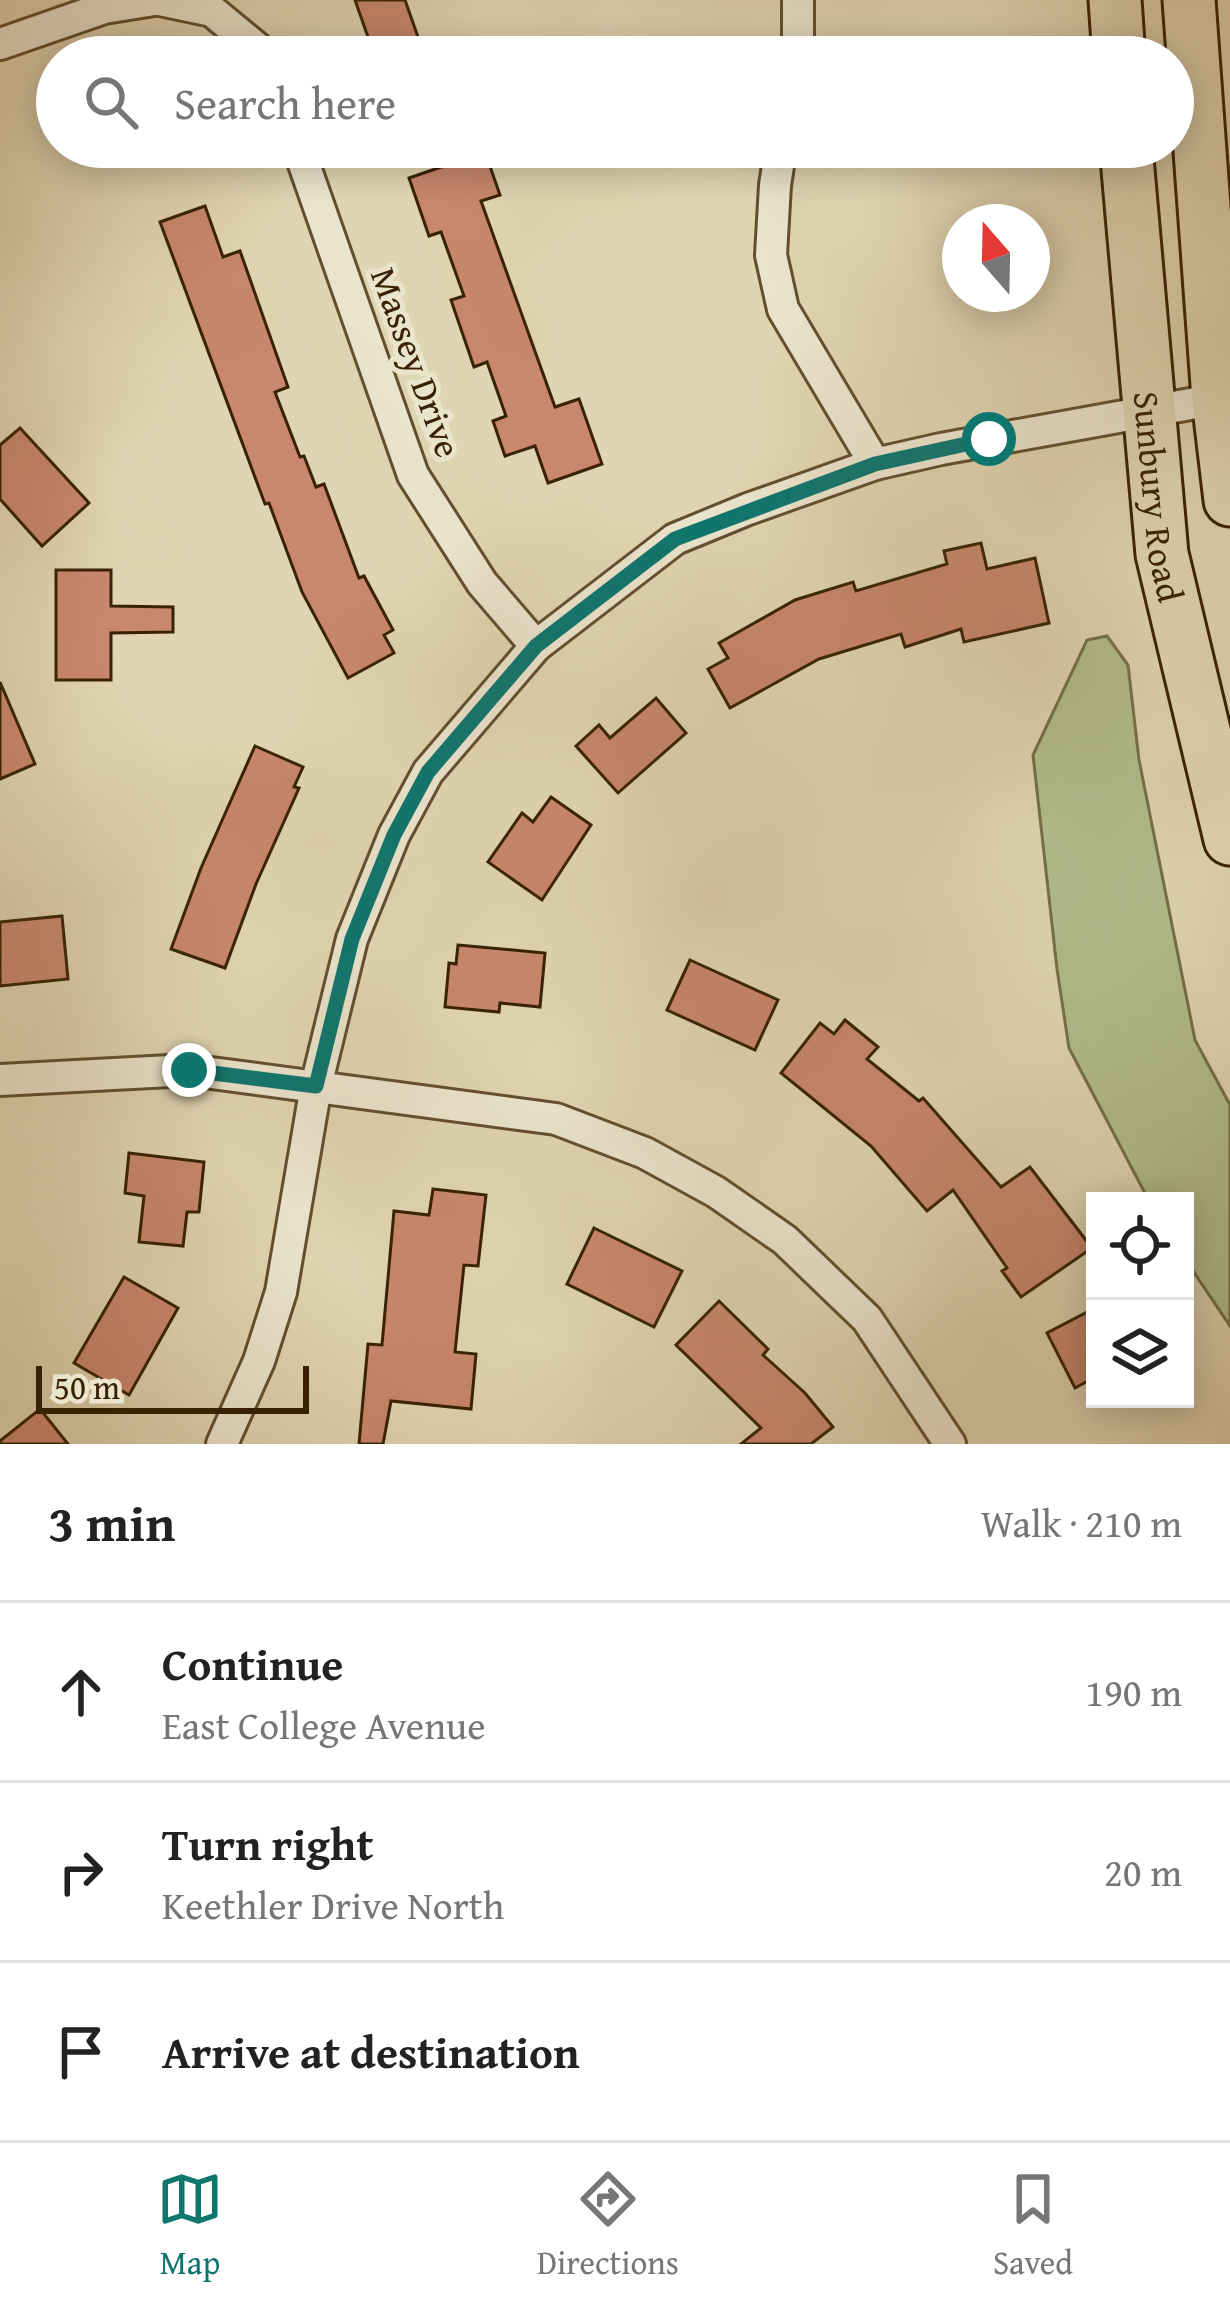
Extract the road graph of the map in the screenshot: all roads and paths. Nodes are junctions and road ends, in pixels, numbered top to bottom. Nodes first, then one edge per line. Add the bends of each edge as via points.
1 (157, 0) edge
2 (798, 0) edge
3 (1115, 0) edge
4 (1189, 0) edge
5 (242, 36) edge
6 (798, 36) edge
7 (1118, 36) edge
8 (1192, 36) edge
9 (0, 44) edge
10 (1194, 69) edge
11 (305, 168) edge
12 (778, 168) edge
13 (1128, 168) edge
14 (1218, 399) junction
15 (1149, 412) junction
16 (875, 464) junction
17 (1230, 500) edge
18 (536, 646) junction
19 (1230, 838) edge
20 (0, 1080) edge
21 (316, 1086) junction
22 (223, 1444) edge
23 (950, 1444) edge

1 - 5 street via 212,11
1 - 9 street via 104,8
2 - 6 street
3 - 7 main road
4 - 8 main road, Sunbury Road
10 - 14 main road, Sunbury Road
11 - 18 street, Massey Drive via 413,475 482,583
12 - 16 street via 771,255 783,308
13 - 15 main road, Sunbury Road
14 - 15 street
14 - 17 main road, Sunbury Road
15 - 16 street
15 - 19 main road, Sunbury Road via 1162,554
16 - 18 street via 675,539
18 - 21 street via 428,772 394,835 352,939
20 - 21 street via 189,1070
21 - 22 street via 281,1292
21 - 23 street via 556,1119 645,1153 716,1192 785,1240 867,1318

